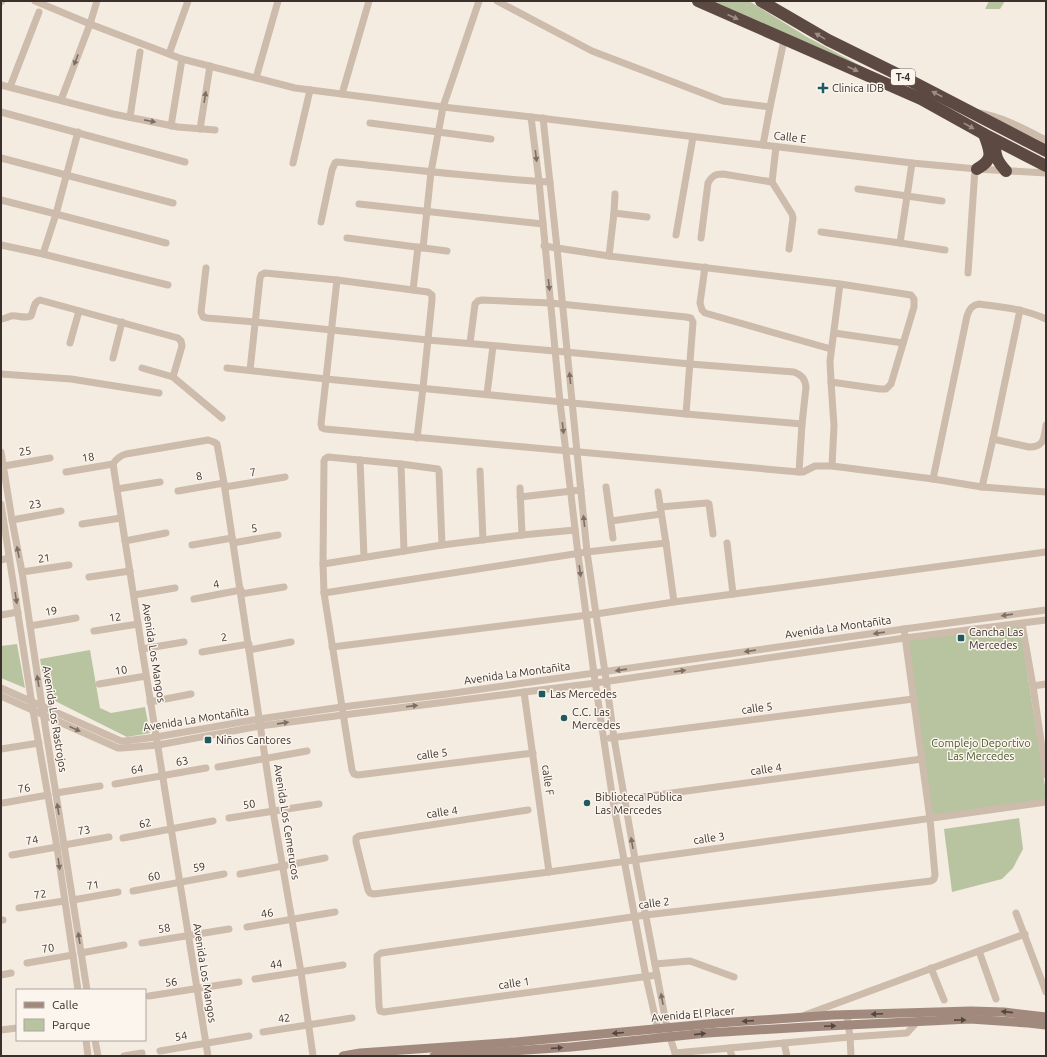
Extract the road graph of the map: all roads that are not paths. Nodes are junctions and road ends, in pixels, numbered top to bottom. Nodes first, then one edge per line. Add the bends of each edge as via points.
1 (35, 1) edge
2 (97, 1) edge
3 (188, 1) edge
4 (278, 1) edge
5 (369, 1) edge
6 (478, 1) edge
7 (497, 1) edge
8 (698, 1) edge
9 (761, 1) edge
10 (39, 12) dead end
11 (90, 24) junction
12 (784, 40) junction
13 (140, 52) dead end
14 (169, 54) junction
15 (182, 59) junction
16 (210, 66) junction
17 (256, 78) junction
18 (1, 85) edge
19 (10, 88) junction
20 (310, 90) junction
21 (342, 94) junction
22 (61, 100) junction
23 (443, 107) junction
24 (770, 107) junction
25 (968, 110) junction
26 (1, 112) edge
27 (130, 117) junction
28 (531, 117) junction
29 (543, 118) junction
30 (370, 123) dead end
31 (171, 126) junction
32 (200, 129) junction
33 (214, 130) dead end
34 (78, 132) junction
35 (438, 132) junction
36 (693, 137) junction
37 (989, 137) junction
38 (491, 139) dead end
39 (1046, 140) edge
40 (763, 145) junction
41 (776, 147) junction
42 (1046, 151) edge
43 (1, 158) edge
44 (185, 162) dead end
45 (912, 162) junction
46 (294, 163) dead end
47 (1046, 166) edge
48 (976, 169) junction
49 (1006, 171) junction
50 (431, 172) junction
51 (1046, 173) edge
52 (66, 176) junction
53 (539, 181) junction
54 (550, 182) junction
55 (772, 182) junction
56 (858, 189) dead end
57 (616, 194) dead end
58 (907, 197) junction
59 (1, 200) edge
60 (942, 201) dead end
61 (173, 203) dead end
62 (360, 204) dead end
63 (427, 212) junction
64 (614, 212) junction
65 (56, 214) junction
66 (647, 217) dead end
67 (321, 222) dead end
68 (543, 224) junction
69 (821, 232) dead end
70 (676, 236) dead end
71 (347, 238) dead end
72 (701, 238) dead end
73 (166, 243) dead end
74 (900, 243) junction
75 (1, 245) edge
76 (544, 246) junction
77 (421, 247) junction
78 (558, 248) junction
79 (789, 249) dead end
80 (945, 250) dead end
81 (446, 251) dead end
82 (43, 254) junction
83 (609, 256) junction
84 (705, 267) junction
85 (206, 268) dead end
86 (968, 273) dead end
87 (337, 280) junction
88 (840, 284) junction
89 (168, 285) dead end
90 (413, 290) junction
91 (551, 303) junction
92 (563, 304) junction
93 (1020, 310) junction
94 (79, 311) junction
95 (1, 320) edge
96 (1046, 320) edge
97 (122, 322) junction
98 (256, 322) junction
99 (331, 330) junction
100 (834, 333) junction
101 (428, 340) junction
102 (70, 343) dead end
103 (903, 343) junction
104 (470, 344) junction
105 (493, 346) junction
106 (832, 349) junction
107 (555, 351) junction
108 (567, 352) junction
109 (113, 358) dead end
110 (690, 364) junction
111 (142, 368) dead end
112 (227, 368) dead end
113 (250, 370) junction
114 (1, 374) edge
115 (173, 377) junction
116 (326, 379) junction
117 (831, 382) junction
118 (423, 388) junction
119 (159, 393) dead end
120 (487, 394) junction
121 (560, 402) junction
122 (573, 403) junction
123 (686, 414) junction
124 (222, 418) dead end
125 (802, 424) junction
126 (1046, 425) edge
127 (417, 438) junction
128 (993, 439) junction
129 (566, 451) junction
130 (1, 452) edge
131 (577, 452) junction
132 (50, 458) dead end
133 (360, 460) junction
134 (113, 464) junction
135 (401, 464) junction
136 (4, 466) junction
137 (832, 466) junction
138 (480, 470) dead end
139 (66, 472) dead end
140 (799, 472) junction
141 (285, 477) dead end
142 (933, 479) junction
143 (160, 482) dead end
144 (224, 485) junction
145 (606, 487) dead end
146 (982, 487) junction
147 (520, 488) dead end
148 (117, 489) junction
149 (581, 490) junction
150 (178, 491) dead end
151 (570, 491) junction
152 (658, 492) dead end
153 (1046, 492) edge
154 (520, 497) junction
155 (1, 504) edge
156 (61, 511) dead end
157 (661, 511) junction
158 (122, 518) junction
159 (12, 520) junction
160 (611, 521) junction
161 (82, 524) dead end
162 (575, 530) junction
163 (166, 533) dead end
164 (713, 534) dead end
165 (278, 535) dead end
166 (522, 535) junction
167 (613, 538) dead end
168 (233, 540) junction
169 (483, 540) junction
170 (125, 541) junction
171 (666, 543) junction
172 (728, 543) dead end
173 (192, 545) dead end
174 (442, 545) junction
175 (404, 551) junction
176 (587, 552) junction
177 (1046, 552) edge
178 (578, 554) junction
179 (364, 557) junction
180 (9, 558) junction
181 (1, 560) edge
182 (323, 564) junction
183 (69, 565) dead end
184 (130, 571) junction
185 (22, 572) junction
186 (89, 577) dead end
187 (284, 587) dead end
188 (174, 588) dead end
189 (241, 592) junction
190 (324, 593) junction
191 (734, 594) junction
192 (134, 595) junction
193 (194, 599) dead end
194 (674, 602) junction
195 (1046, 610) edge
196 (18, 612) junction
197 (596, 614) junction
198 (1, 615) edge
199 (586, 616) junction
200 (76, 618) dead end
201 (1046, 620) edge
202 (138, 624) junction
203 (1022, 624) junction
204 (30, 626) junction
205 (904, 629) junction
206 (94, 630) dead end
207 (905, 638) junction
208 (184, 642) dead end
209 (291, 642) dead end
210 (249, 647) junction
211 (332, 647) junction
212 (142, 649) junction
213 (202, 652) dead end
214 (605, 672) junction
215 (594, 674) junction
216 (146, 676) junction
217 (606, 681) junction
218 (596, 683) junction
219 (99, 684) dead end
220 (1046, 684) edge
221 (1033, 686) junction
222 (1, 688) edge
223 (524, 692) junction
224 (191, 694) dead end
225 (1, 696) edge
226 (913, 699) junction
227 (32, 702) junction
228 (150, 702) junction
229 (42, 706) junction
230 (33, 711) junction
231 (343, 711) junction
232 (43, 715) junction
233 (260, 723) junction
234 (614, 738) junction
235 (604, 739) junction
236 (157, 741) junction
237 (40, 743) junction
238 (1044, 743) edge
239 (1, 749) edge
240 (307, 751) dead end
241 (533, 752) junction
242 (265, 758) junction
243 (922, 759) junction
244 (218, 767) dead end
245 (206, 768) dead end
246 (1046, 775) edge
247 (162, 776) junction
248 (115, 784) dead end
249 (100, 786) dead end
250 (56, 793) junction
251 (48, 795) junction
252 (625, 800) junction
253 (613, 801) junction
254 (1046, 802) edge
255 (3, 803) dead end
256 (319, 804) dead end
257 (528, 810) dead end
258 (273, 812) junction
259 (229, 818) dead end
260 (930, 819) junction
261 (213, 821) dead end
262 (171, 829) junction
263 (109, 837) dead end
264 (123, 838) dead end
265 (60, 846) junction
266 (12, 855) dead end
267 (325, 858) dead end
268 (635, 859) junction
269 (624, 861) junction
270 (282, 866) junction
271 (549, 872) junction
272 (224, 874) dead end
273 (240, 874) dead end
274 (180, 882) junction
275 (133, 891) dead end
276 (118, 892) dead end
277 (374, 894) joint
278 (73, 900) junction
279 (64, 901) junction
280 (19, 908) dead end
281 (335, 912) dead end
282 (1016, 912) dead end
283 (646, 915) junction
284 (635, 917) junction
285 (292, 919) junction
286 (247, 927) dead end
287 (229, 929) dead end
288 (1025, 934) junction
289 (188, 936) junction
290 (142, 943) dead end
291 (124, 945) dead end
292 (979, 951) junction
293 (81, 952) junction
294 (73, 955) junction
295 (27, 963) dead end
296 (655, 964) junction
297 (343, 965) dead end
298 (931, 968) junction
299 (300, 972) junction
300 (11, 973) dead end
301 (1, 975) edge
302 (658, 975) junction
303 (646, 977) junction
304 (734, 977) dead end
305 (255, 979) dead end
306 (238, 982) dead end
307 (78, 989) edge
308 (87, 989) edge
309 (197, 989) junction
310 (1046, 992) edge
311 (149, 996) dead end
312 (996, 999) dead end
313 (944, 1000) dead end
314 (384, 1012) joint
315 (847, 1015) junction
316 (1046, 1017) edge
317 (352, 1018) dead end
318 (797, 1018) junction
319 (918, 1021) junction
320 (849, 1025) junction
321 (1046, 1025) edge
322 (309, 1026) junction
323 (16, 1028) edge
324 (1, 1030) edge
325 (262, 1032) dead end
326 (664, 1033) junction
327 (249, 1036) dead end
328 (850, 1037) junction
329 (86, 1041) edge
330 (95, 1041) edge
331 (206, 1043) junction
332 (784, 1043) junction
333 (729, 1048) junction
334 (160, 1051) dead end
335 (142, 1053) dead end
336 (675, 1055) edge
337 (88, 1056) edge
338 (98, 1056) edge
339 (124, 1056) edge
340 (208, 1056) edge
341 (313, 1056) edge
342 (343, 1056) edge
343 (434, 1056) edge
344 (732, 1056) edge
345 (787, 1056) edge
346 (851, 1056) edge

1 - 11 street, Calle E
2 - 11 street
3 - 14 street
4 - 17 street
5 - 21 street
6 - 23 street
7 - 24 street via 592,51 723,101
8 -> 12 highway, T-4
25 -> 9 highway, T-4 via 828,40
10 - 19 street
11 - 14 street, Calle E
11 -> 22 street
12 - 24 street
12 -> 37 highway, T-4 via 921,99
13 - 27 street
14 - 15 street, Calle E
15 - 16 street, Calle E
15 - 31 street
16 - 17 street, Calle E
32 -> 16 street
17 - 20 street, Calle E
18 - 19 street
19 - 22 street
20 - 21 street, Calle E
20 - 46 street
21 - 23 street, Calle E
22 - 27 street
23 - 28 street, Calle E
23 - 35 street
24 - 40 street
25 - 39 street via 1007,120
25 - 42 highway, T-4
26 - 34 street
27 -> 31 street
28 - 29 street, Calle E
28 -> 53 street
29 - 36 street, Calle E
29 - 54 street
30 - 35 street
31 - 32 street
32 - 33 street
34 - 44 street
34 - 52 street
35 - 38 street
35 - 50 street
36 - 40 street, Calle E
36 - 70 street
37 - 47 highway, T-4
37 - 48 highway via 989,159
37 - 49 highway via 996,158
40 - 41 street, Calle E
41 - 45 street, Calle E
41 - 55 street
43 - 52 street
45 - 48 street, Calle E
45 - 58 street
48 - 49 street, Calle E
48 - 86 street
49 - 51 street, Calle E
50 - 53 street
50 - 63 street
50 - 67 street via 337,162 332,170
52 - 61 street
52 - 65 street
53 - 54 street
53 - 68 street
54 - 78 street
55 - 72 street via 723,174 711,178 708,183
55 - 79 street via 792,214
56 - 58 street
57 - 64 street
58 - 60 street
58 - 74 street
59 - 65 street
62 - 63 street
63 - 68 street
63 - 77 street
64 - 66 street
64 - 83 street
65 - 73 street
65 - 82 street
68 - 76 street
69 - 74 street
71 - 77 street
74 - 80 street
75 - 82 street
76 - 78 street
76 -> 91 street
77 - 81 street
77 - 90 street
78 - 83 street
78 - 92 street
82 - 89 street
83 - 84 street
84 - 88 street
84 - 106 street via 700,303 705,313
85 - 98 street via 201,312 203,317
87 - 90 street
87 - 98 street via 265,273 261,275
87 - 99 street
88 - 100 street
88 - 103 street via 911,295 914,306
90 - 101 street via 432,295
91 - 92 street
91 - 104 street via 478,301 475,304
91 - 107 street
92 - 108 street
92 - 110 street via 691,318 693,322
93 - 96 street
93 - 128 street
93 - 142 street via 979,304 970,308
94 - 95 street via 40,300 35,303 31,316 10,316
94 - 97 street
94 - 102 street
97 - 109 street
97 - 115 street via 178,338 182,346
98 - 99 street
98 - 113 street
99 - 101 street
99 - 116 street
100 - 103 street
100 - 106 street
101 - 104 street
101 - 118 street
103 - 117 street via 891,384 886,389
104 - 105 street
105 - 107 street
105 - 120 street
106 - 117 street
107 - 108 street
107 - 121 street
108 - 110 street
122 -> 108 street
110 - 123 street
110 - 125 street via 799,374 803,377 806,387
111 - 115 street
112 - 113 street
113 - 116 street
114 - 119 street via 72,379
115 - 124 street
116 - 118 street
116 - 127 street via 322,428
117 - 137 street via 834,426
118 - 120 street
118 - 127 street
120 - 121 street
121 - 122 street
121 -> 129 street
122 - 123 street
122 - 131 street
123 - 125 street
125 - 140 street
126 - 128 street via 1042,442 1038,446 1029,447
127 - 129 street
128 - 146 street
129 - 131 street
129 - 151 street
130 - 136 street, Avenida Los Rastrojos
131 - 140 street
131 - 149 street
132 - 136 street, 25
133 - 135 street
133 - 179 street
133 - 182 street via 325,458
134 - 139 street, 18
134 - 144 street, Avenida Los Cemerucos via 120,455 208,440 217,444
134 - 148 street, Avenida Los Mangos
135 - 174 street via 438,469
135 - 175 street
136 - 159 street, Avenida Los Rastrojos
137 - 140 street via 815,466
137 - 142 street
138 - 169 street
141 - 144 street, 7
142 - 146 street
143 - 148 street
144 - 150 street, 8
144 - 168 street, Avenida Los Cemerucos
145 - 160 street
146 - 153 street
147 - 154 street
148 - 158 street, Avenida Los Mangos
149 - 151 street
176 -> 149 street
151 - 154 street
151 - 162 street
152 - 157 street
154 - 166 street
155 - 180 street, Avenida Los Rastrojos
156 - 159 street, 23
157 - 160 street
157 - 164 street via 707,503
157 - 171 street
158 - 161 street
158 - 170 street, Avenida Los Mangos
185 -> 159 street, Avenida Los Rastrojos
160 - 167 street
162 - 166 street
162 - 178 street
163 - 170 street
165 - 168 street, 5
166 - 169 street
168 - 173 street, 5
168 - 189 street, Avenida Los Cemerucos
169 - 174 street
170 - 184 street, Avenida Los Mangos
171 - 176 street
171 - 194 street
172 - 191 street
174 - 175 street
175 - 179 street
176 - 178 street
176 - 197 street
177 - 191 street
178 - 190 street
178 -> 199 street
179 - 182 street
180 - 181 street
180 -> 196 street, Avenida Los Rastrojos
182 - 190 street
183 - 185 street, 21
184 - 186 street
184 - 192 street, Avenida Los Mangos
185 - 204 street, Avenida Los Rastrojos
187 - 189 street, 4
188 - 192 street
189 - 193 street, 4
189 - 210 street, Avenida Los Cemerucos
190 - 211 street
191 - 194 street
192 - 202 street, Avenida Los Mangos
194 - 197 street
195 -> 205 street, Avenida La Montañita
196 - 198 street
196 - 227 street, Avenida Los Rastrojos
197 - 199 street
197 - 214 street
199 - 211 street
199 - 215 street
200 - 204 street, 19
201 - 203 street, Avenida La Montañita
202 - 206 street, 12
202 - 212 street, Avenida Los Mangos
203 - 207 street, Avenida La Montañita
203 - 221 street
229 -> 204 street, Avenida Los Rastrojos
205 - 207 street
205 -> 214 street, Avenida La Montañita
217 -> 207 street, Avenida La Montañita
207 - 226 street
208 - 212 street
209 - 210 street, 2
210 - 213 street, 2
210 - 233 street, Avenida Los Cemerucos
211 - 231 street
212 - 216 street, Avenida Los Mangos
214 - 215 street, Avenida La Montañita
214 - 217 street
215 - 218 street
215 - 231 street, Avenida La Montañita
216 - 219 street, 10
216 - 228 street, Avenida Los Mangos
217 - 218 street, Avenida La Montañita
217 - 234 street
218 - 223 street, Avenida La Montañita
218 - 235 street
220 - 221 street
221 - 238 street
222 - 227 street, Avenida La Montañita
231 -> 223 street, Avenida La Montañita
223 - 241 street, calle F
224 - 228 street
225 - 230 street, Avenida La Montañita
226 - 234 street, calle 5
226 - 243 street
227 - 229 street, Avenida La Montañita
227 - 230 street, Avenida Los Rastrojos
228 - 236 street, Avenida Los Mangos
229 - 232 street, Avenida Los Rastrojos
229 - 236 street, Avenida La Montañita via 121,740
230 - 232 street, Avenida La Montañita
230 - 237 street, Avenida Los Rastrojos
231 - 233 street, Avenida La Montañita
231 - 241 street, calle 5 via 352,770 358,775
232 -> 236 street, Avenida La Montañita via 118,748
232 - 250 street, Avenida Los Rastrojos
233 - 236 street, Avenida La Montañita
233 - 242 street, Avenida Los Cemerucos
234 - 235 street, calle 5
234 - 252 street
235 - 253 street
236 - 247 street, Avenida Los Mangos
237 - 239 street
237 - 251 street, Avenida Los Rastrojos
238 - 246 street
240 - 242 street
241 - 271 street, calle F
242 - 244 street
242 - 258 street, Avenida Los Cemerucos
243 - 252 street, calle 4
243 - 260 street
245 - 247 street, 63
247 - 248 street, 64
247 - 262 street, Avenida Los Mangos
249 - 250 street
265 -> 250 street, Avenida Los Rastrojos
251 - 255 street, 76
251 - 265 street, Avenida Los Rastrojos
252 - 253 street, calle 4
268 -> 252 street
253 - 269 street
254 - 260 street, calle 3
256 - 258 street, 50
257 - 277 street, calle 4 via 359,836 356,842 368,890
258 - 259 street, 50
258 - 270 street, Avenida Los Cemerucos
260 - 268 street, calle 3
260 - 283 street, calle 2 via 935,875 931,881
261 - 262 street, 62
262 - 264 street, 62
262 - 274 street, Avenida Los Mangos
263 - 265 street, 73
265 - 266 street, 74
265 - 278 street, Avenida Los Rastrojos
265 -> 279 street, Avenida Los Rastrojos
267 - 270 street
268 - 269 street, calle 3
268 - 283 street
269 - 271 street, calle 3
269 - 284 street
270 - 273 street
270 - 285 street, Avenida Los Cemerucos
271 - 277 street, calle 3
272 - 274 street, 59
274 - 275 street, 60
274 - 289 street, Avenida Los Mangos
276 - 278 street, 71
293 -> 278 street, Avenida Los Rastrojos
279 - 280 street, 72
279 - 294 street, Avenida Los Rastrojos
281 - 285 street, 46
282 - 288 street
283 - 284 street, calle 2
283 - 296 street
284 - 303 street
284 - 314 street, calle 2 via 381,953 377,956 379,1006 380,1011
285 - 286 street, 46
285 - 299 street, Avenida Los Cemerucos
287 - 289 street, 58
288 - 292 street
288 - 310 street
289 - 290 street, 58
289 - 309 street, Avenida Los Mangos
291 - 293 street
292 - 298 street
292 - 312 street
293 - 308 street, Avenida Los Rastrojos
294 - 295 street, 70
294 - 307 street, Avenida Los Rastrojos
296 - 302 street
296 - 304 street via 690,961
297 - 299 street, 44
298 - 313 street
298 - 318 street
299 - 305 street, 44
299 - 322 street, Avenida Los Cemerucos
300 - 301 street
302 - 303 street, calle 1
326 -> 302 street
303 - 314 street, calle 1
303 - 326 street
306 - 309 street, 56
309 - 311 street, 56
309 - 331 street, Avenida Los Mangos
316 -> 315 street, Avenida El Placer via 971,1011
315 - 318 street, Avenida El Placer
315 - 320 street
317 - 322 street, 42
318 -> 326 street, Avenida El Placer via 718,1023
319 - 320 street, Avenida El Placer
319 -> 321 street, Avenida El Placer via 970,1020
319 - 328 street via 907,1033
326 -> 320 street, Avenida El Placer
320 - 328 street
322 - 325 street, 42
322 - 341 street, Avenida Los Cemerucos
323 - 324 street
326 - 336 street
326 -> 342 street, Avenida El Placer via 397,1050
343 -> 326 street, Avenida El Placer via 571,1048
327 - 331 street, 54
328 - 332 street
328 - 346 street
329 - 337 street
330 - 338 street
331 - 334 street, 54
331 - 340 street, Avenida Los Mangos
332 - 333 street
332 - 345 street
333 - 336 street
333 - 344 street
335 - 339 street

